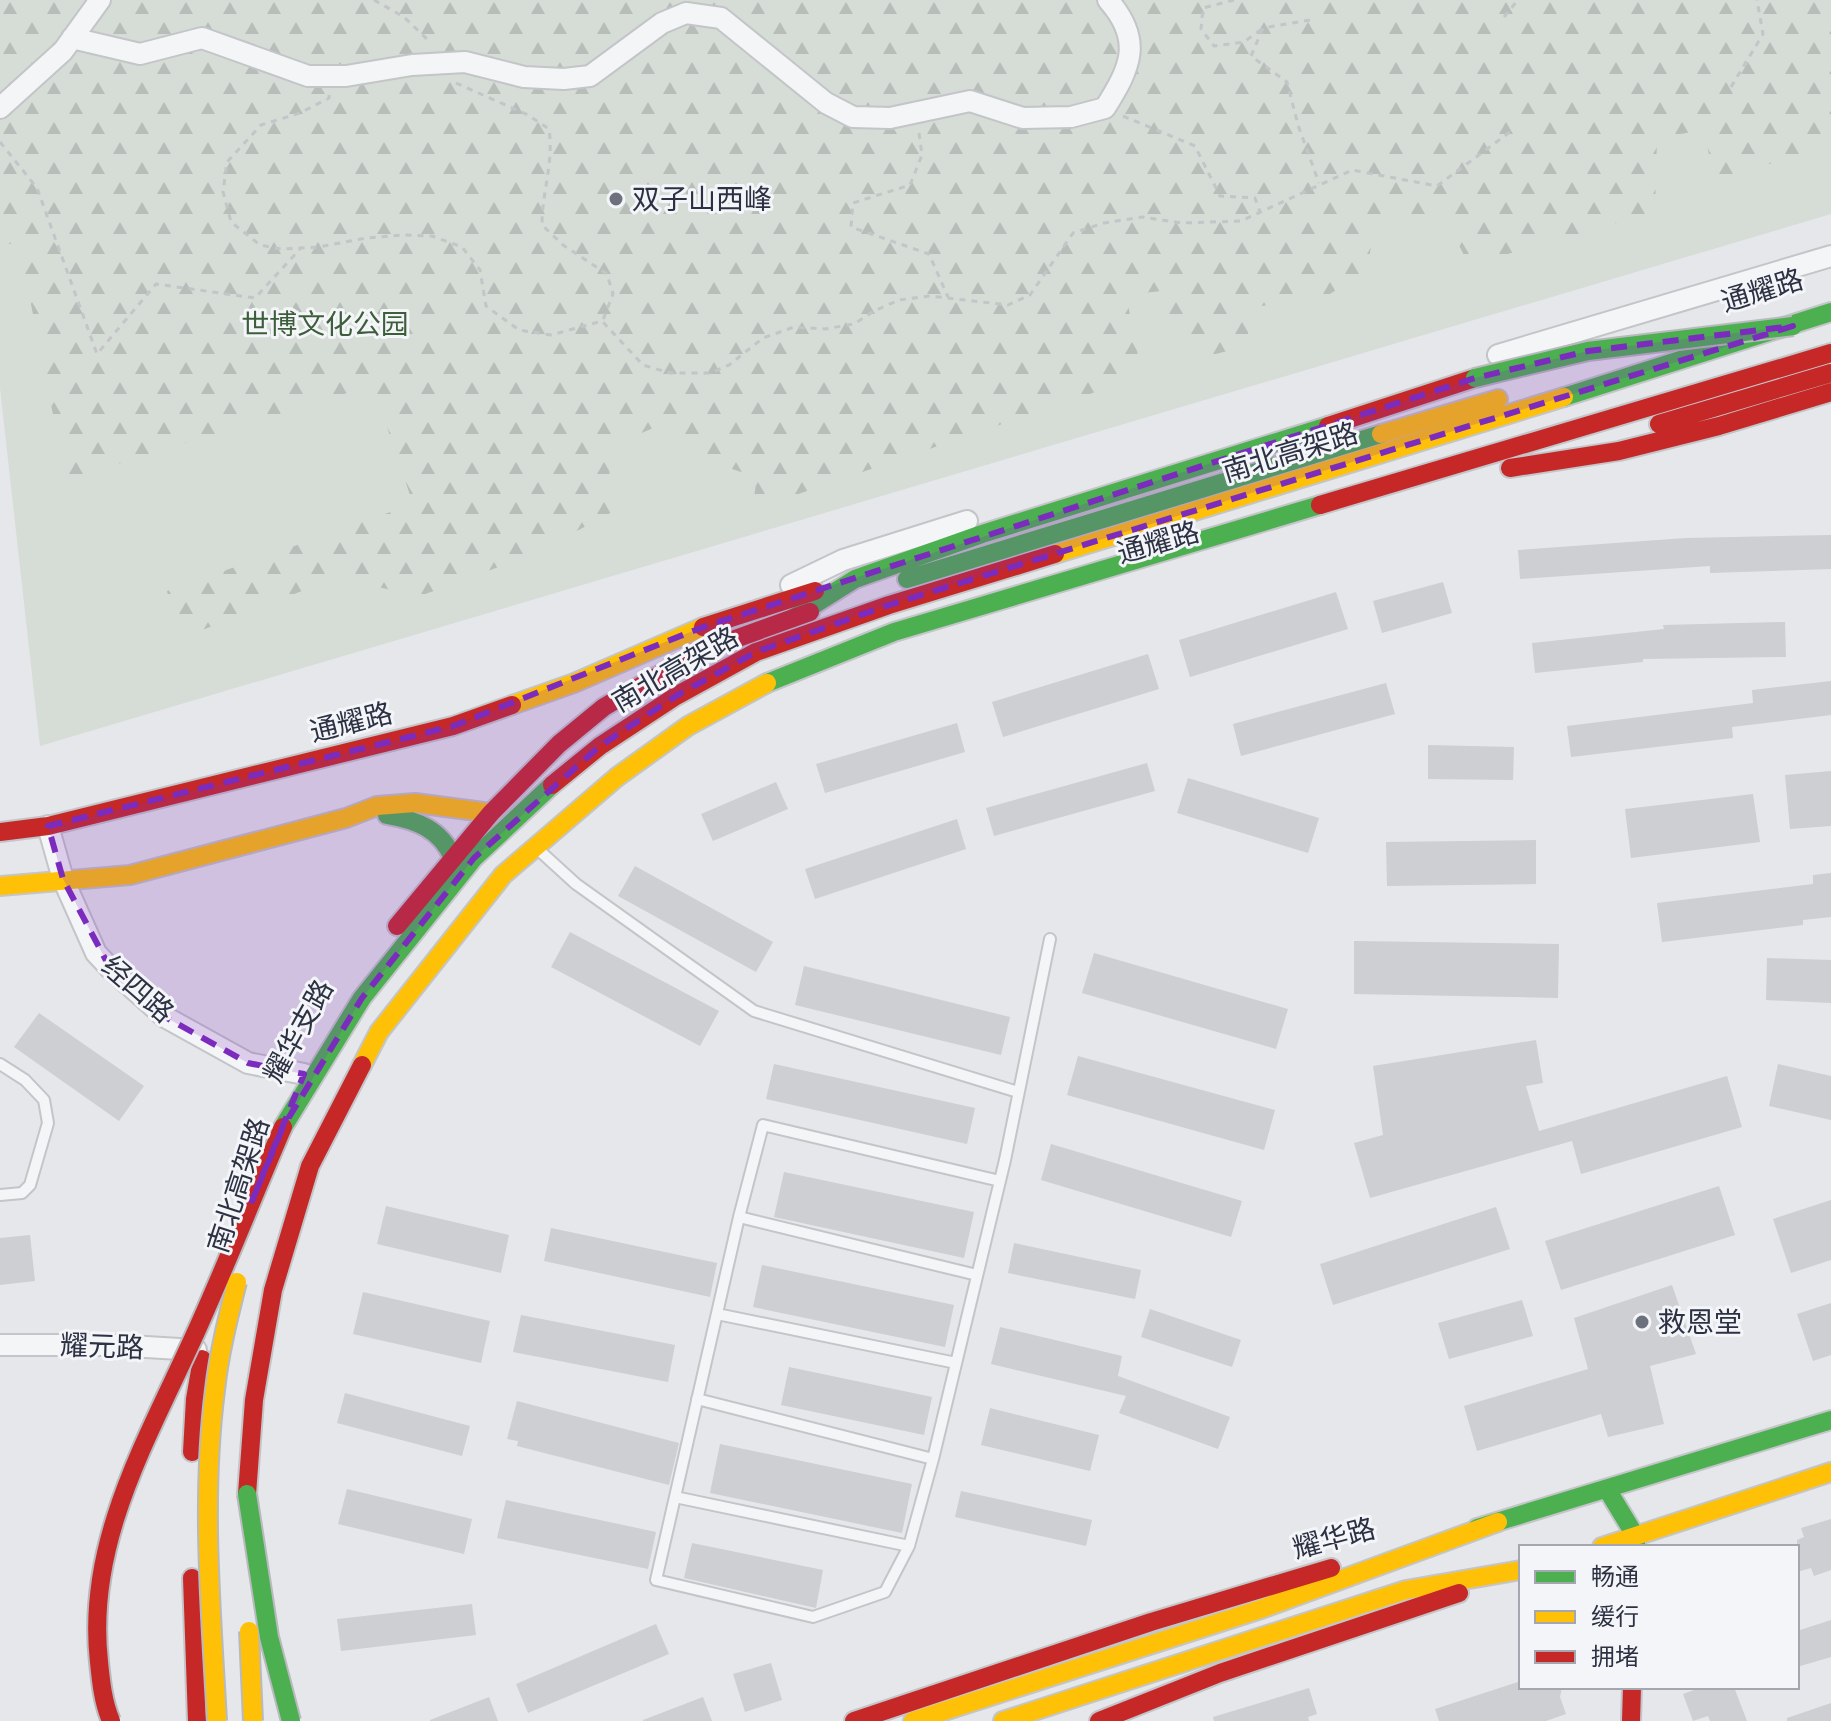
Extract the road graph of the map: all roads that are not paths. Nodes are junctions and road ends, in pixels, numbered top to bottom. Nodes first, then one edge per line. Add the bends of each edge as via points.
1 (100, 0) edge
2 (1108, 0) edge
3 (72, 38) junction
4 (0, 108) edge
5 (1831, 256) edge
6 (1831, 298) edge
7 (1831, 312) edge
8 (1793, 326) junction
9 (1831, 353) edge
10 (1831, 373) edge
11 (1831, 392) edge
12 (1509, 468) junction
13 (855, 579) junction
14 (793, 618) junction
15 (703, 627) junction
16 (491, 813) junction
17 (346, 818) junction
18 (48, 826) junction
19 (0, 832) edge
20 (542, 853) junction
21 (453, 858) junction
22 (63, 879) junction
23 (0, 886) edge
24 (1050, 939) dead end
25 (0, 1064) edge
26 (304, 1074) junction
27 (1018, 1092) junction
28 (283, 1127) junction
29 (1000, 1181) junction
30 (0, 1195) edge
31 (739, 1217) junction
32 (977, 1275) junction
33 (717, 1314) junction
34 (0, 1345) edge
35 (204, 1351) junction
36 (956, 1363) junction
37 (697, 1399) junction
38 (1831, 1420) edge
39 (933, 1459) junction
40 (1831, 1472) edge
41 (1607, 1489) junction
42 (247, 1494) junction
43 (675, 1497) junction
44 (1498, 1522) junction
45 (1636, 1542) edge
46 (1616, 1545) edge
47 (909, 1546) junction
48 (1519, 1571) edge
49 (1519, 1572) edge
50 (1632, 1689) edge
51 (111, 1721) edge
52 (197, 1721) edge
53 (217, 1721) edge
54 (253, 1721) edge
55 (264, 1721) edge
56 (291, 1721) edge
57 (854, 1721) edge
58 (913, 1721) edge
59 (1003, 1721) edge
60 (1099, 1721) edge
61 (1631, 1721) edge

1 - 3 street
2 - 3 street via 1121,14 1131,51 1125,75 1105,108 1071,117 1023,118 970,101 890,118 853,117 826,103 721,18 686,13 662,23 590,76 564,79 524,77 465,62 308,76 202,38 140,54
3 - 4 street
5 - 15 street via 843,560
6 - 14 main road, 通耀路 via 986,553
7 - 8 main road, 南北高架路
8 - 13 main road, bridge via 1588,351 1475,378
8 - 28 main road, 南北高架路, bridge via 889,605 756,652 600,746 474,858 362,998
9 - 42 main road, 南北高架路 via 894,632 770,682 688,726 617,777 503,875 379,1032 365,1059 310,1166 273,1290 254,1400
10 - 12 main road, 通耀路
11 - 12 main road via 1619,451
12 - 20 main road, 通耀路 via 846,664 767,698 690,741 614,791
13 - 14 main road
13 - 15 main road, 通耀路
14 - 16 main road, 耀华支路 via 699,652 604,707
15 - 18 main road, 通耀路 via 574,683 453,726
16 - 17 main road via 415,803 377,806
16 - 21 main road, 耀华支路
17 - 21 main road via 412,819 449,842
17 - 22 main road via 130,875
18 - 19 main road, 通耀路
18 - 22 street, 经四路
20 - 27 lane via 576,884 754,1011
20 - 55 main road via 406,1015 334,1144 298,1248 271,1358 263,1426 259,1576
21 - 26 main road, 耀华支路 via 385,942
22 - 23 main road
22 - 26 street, 经四路 via 96,953 165,1017 248,1063
24 - 27 lane
25 - 30 lane via 44,1100 48,1123 30,1185 22,1193
26 - 35 main road, 耀华支路 via 263,1170
27 - 29 lane
28 - 51 main road, bridge via 107,1535 94,1604 96,1657
28 - 53 main road, 南北高架路, bridge via 228,1311 213,1403 208,1551
29 - 31 lane via 763,1125
29 - 32 lane
31 - 32 lane
31 - 33 lane
32 - 36 lane
33 - 36 lane
33 - 37 lane
34 - 35 street, 耀元路
35 - 52 main road, 耀华支路 via 195,1399 191,1502
36 - 39 lane
37 - 39 lane
37 - 43 lane
38 - 41 main road, 耀华路
39 - 47 lane
40 - 45 main road
41 - 44 main road, 耀华路
41 - 45 main road
42 - 54 main road, 南北高架路, bridge
42 - 56 main road, bridge via 264,1616
43 - 47 lane
43 - 47 lane via 656,1580 813,1617 885,1592
44 - 57 main road, 耀华路 via 1251,1590
44 - 58 main road via 1261,1609
45 - 46 main road
48 - 59 main road via 1406,1590
49 - 60 main road via 1220,1673
50 - 61 main road

